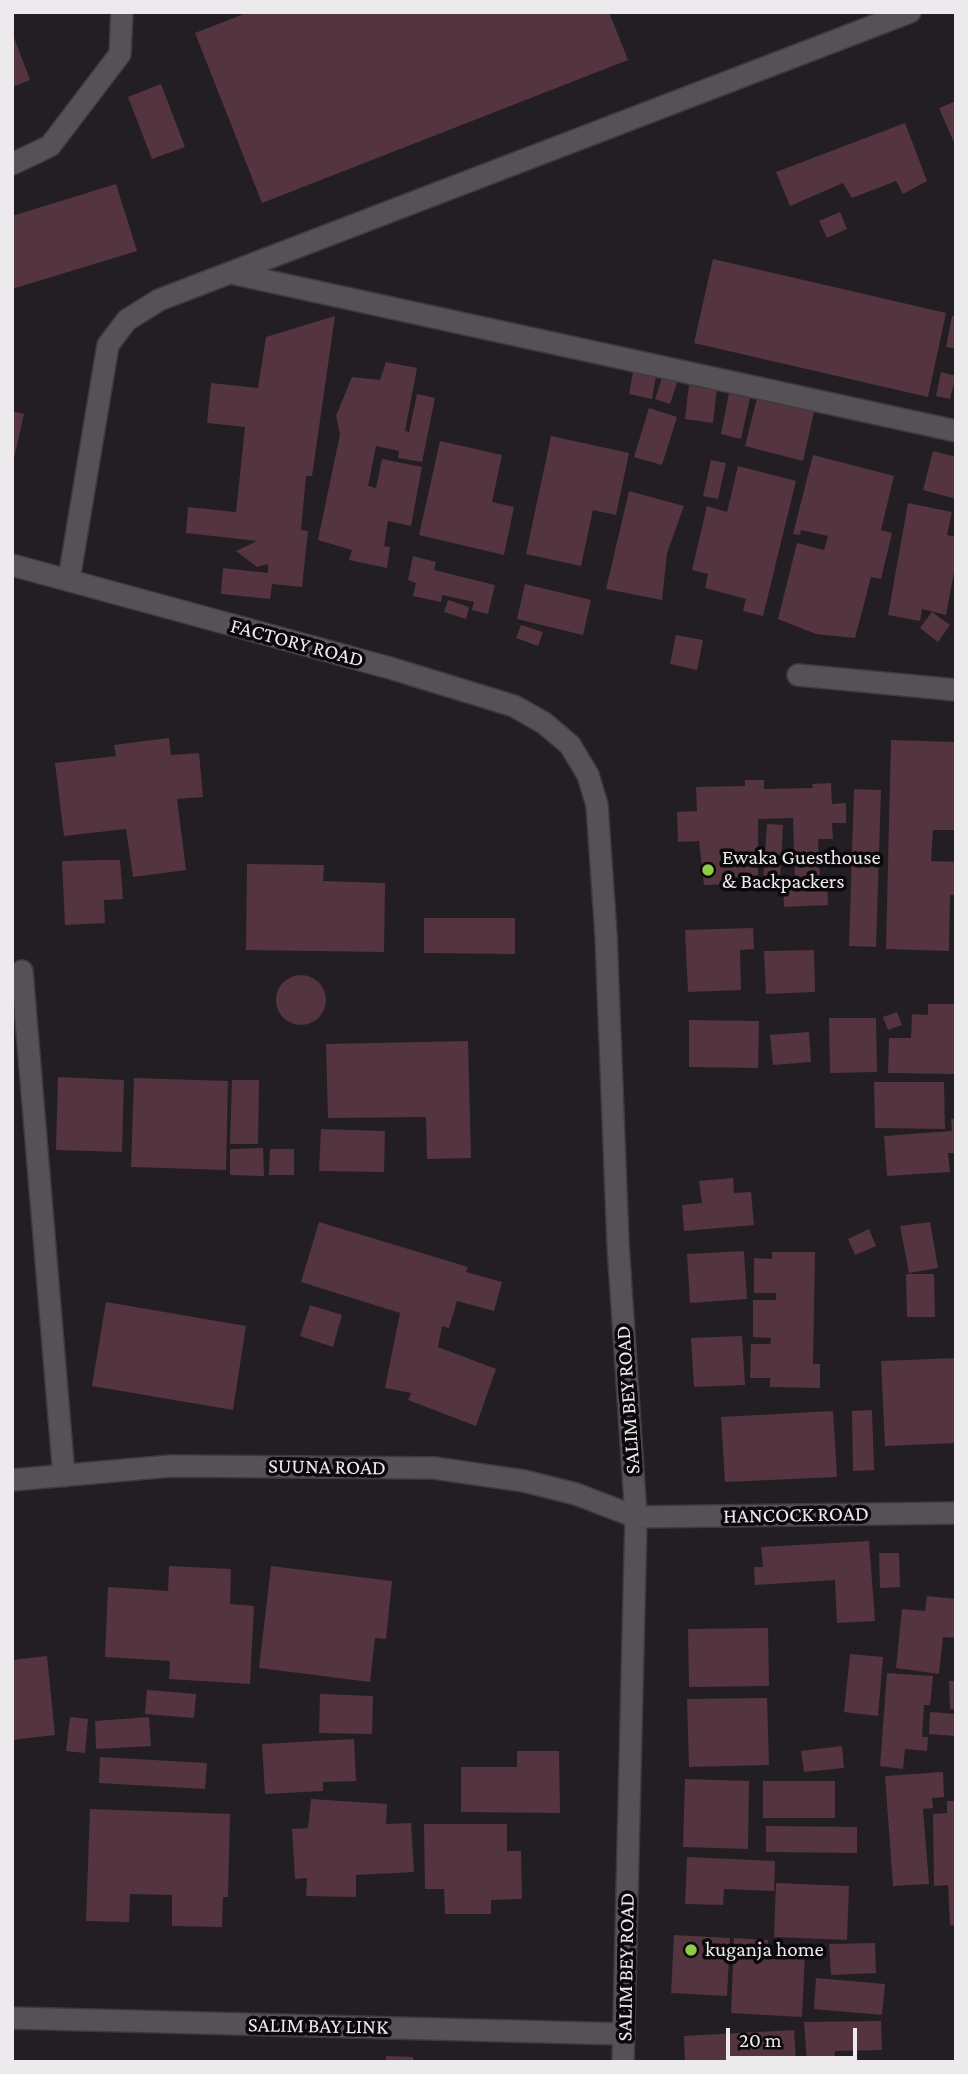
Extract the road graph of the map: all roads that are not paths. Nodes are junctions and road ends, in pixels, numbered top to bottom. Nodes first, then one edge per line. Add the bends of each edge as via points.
1 (121, 12) edge
2 (910, 12) edge
3 (12, 164) edge
4 (231, 273) junction
5 (956, 431) edge
6 (12, 565) edge
7 (69, 579) junction
8 (798, 675) dead end
9 (956, 690) edge
10 (570, 745) joint
11 (22, 971) dead end
12 (64, 1476) junction
13 (12, 1480) edge
14 (956, 1513) edge
15 (636, 1517) junction
16 (12, 2018) edge
17 (624, 2034) junction
18 (624, 2062) edge

1 - 3 street via 120,54 50,146
2 - 4 street
4 - 5 street
4 - 7 street via 159,300 127,320 108,345
6 - 7 street, FACTORY ROAD
7 - 10 street, FACTORY ROAD via 514,706
8 - 9 street
10 - 15 street, SALIM BEY ROAD via 588,775 597,805
11 - 12 street
12 - 13 street, SUUNA ROAD
12 - 15 street, SUUNA ROAD via 171,1466 434,1468 524,1481 576,1494
14 - 15 street, HANCOCK ROAD
15 - 17 street, SALIM BEY ROAD
16 - 17 street, SALIM BAY LINK
17 - 18 street, SALIM BEY ROAD

